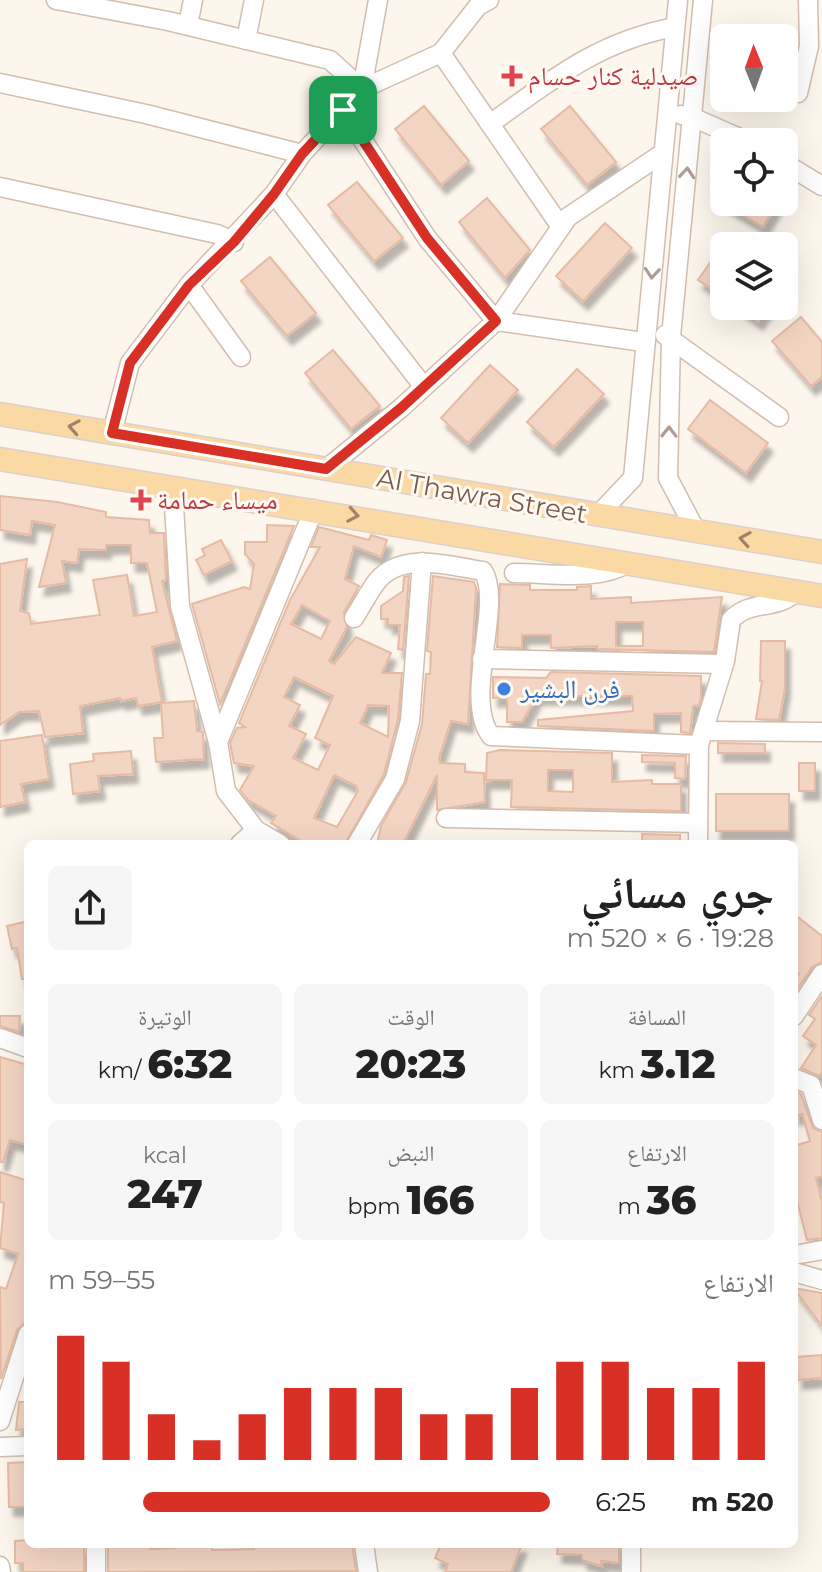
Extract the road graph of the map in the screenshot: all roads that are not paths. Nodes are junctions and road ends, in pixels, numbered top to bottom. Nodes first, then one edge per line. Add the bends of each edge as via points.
1 (56, 0) edge
2 (193, 0) edge
3 (254, 0) edge
4 (378, 0) edge
5 (678, 0) edge
6 (703, 0) edge
7 (808, 0) edge
8 (477, 2) edge
9 (188, 25) junction
10 (675, 27) junction
11 (246, 40) junction
12 (441, 53) junction
13 (0, 83) edge
14 (362, 89) junction
15 (798, 93) dead end
16 (343, 110) junction
17 (666, 114) junction
18 (692, 117) junction
19 (490, 124) junction
20 (717, 128) edge
21 (663, 153) junction
22 (302, 154) junction
23 (798, 171) edge
24 (822, 186) edge
25 (0, 187) edge
26 (274, 194) junction
27 (561, 227) junction
28 (234, 242) junction
29 (189, 285) junction
30 (496, 321) junction
31 (645, 336) junction
32 (671, 337) junction
33 (241, 357) dead end
34 (424, 387) junction
35 (0, 414) edge
36 (779, 417) dead end
37 (112, 433) junction
38 (0, 459) edge
39 (326, 469) junction
40 (633, 478) junction
41 (668, 478) junction
42 (173, 489) junction
43 (314, 509) junction
44 (598, 515) junction
45 (696, 531) junction
46 (822, 552) edge
47 (422, 562) junction
48 (628, 563) junction
49 (514, 573) dead end
50 (796, 592) junction
51 (822, 596) edge
52 (354, 618) dead end
53 (482, 659) junction
54 (723, 664) junction
55 (822, 732) edge
56 (702, 738) junction
57 (218, 742) junction
58 (446, 818) dead end
59 (698, 823) junction
60 (256, 830) junction
61 (245, 840) edge
62 (273, 840) edge
63 (359, 840) edge
64 (698, 840) edge
65 (822, 974) edge
66 (798, 1010) edge
67 (0, 1038) edge
68 (24, 1047) edge
69 (798, 1080) edge
70 (822, 1120) edge
71 (822, 1250) edge
72 (798, 1254) edge
73 (798, 1273) edge
74 (822, 1280) edge
75 (24, 1346) edge
76 (0, 1421) edge
77 (24, 1446) edge
78 (0, 1447) edge
79 (96, 1548) edge
80 (365, 1548) edge
81 (631, 1548) edge
82 (96, 1572) edge
83 (368, 1572) edge
84 (631, 1572) edge

1 - 9 street
2 - 9 street
3 - 11 street
4 - 14 street
5 - 10 street
6 - 18 street
7 - 15 street via 809,46
8 - 12 street
9 - 11 street
10 - 17 street
10 - 19 street via 605,46
11 - 14 street via 330,60
12 - 14 street
12 - 19 street
13 - 22 street
14 - 16 street
16 - 22 street
16 - 30 street via 427,238
17 - 18 street
17 - 21 street
18 - 20 street
32 -> 18 street
19 - 27 street
21 - 27 street
21 -> 31 street
22 - 26 street
23 - 24 street
25 - 28 street
26 - 28 street
26 - 34 street
27 - 30 street
28 - 29 street
29 - 33 street
29 - 37 street via 130,363
30 - 31 street
30 - 34 street
31 - 32 street
31 - 40 street
32 - 36 street
41 -> 32 street
34 - 39 street
37 -> 35 main road, Al Thawra Street
37 - 39 main road, Al Thawra Street
38 - 42 main road, Al Thawra Street
39 - 44 main road, Al Thawra Street
40 - 41 street
40 - 44 street
41 - 45 street
42 - 43 main road, Al Thawra Street
42 - 57 street via 180,606
43 -> 48 main road, Al Thawra Street
43 - 57 street
44 - 45 main road, Al Thawra Street
46 -> 45 main road, Al Thawra Street
47 - 52 street via 380,578
47 - 53 street via 483,571 487,577
47 - 63 street via 410,721 395,779
48 - 49 street via 615,571 587,574
48 - 50 main road, Al Thawra Street
50 - 51 main road, Al Thawra Street
50 - 54 street via 786,602 753,605 736,615
53 - 54 street
53 - 56 street via 483,719 491,736
54 - 56 street
55 - 56 street
56 - 59 street
57 - 60 street via 226,791
58 - 59 street
59 - 64 street
60 - 61 street
60 - 62 street
65 - 66 street
67 - 68 street
69 - 70 street via 811,1085
71 - 72 street
73 - 74 street
75 - 76 street
77 - 78 street
79 - 82 street
80 - 83 street
81 - 84 street

